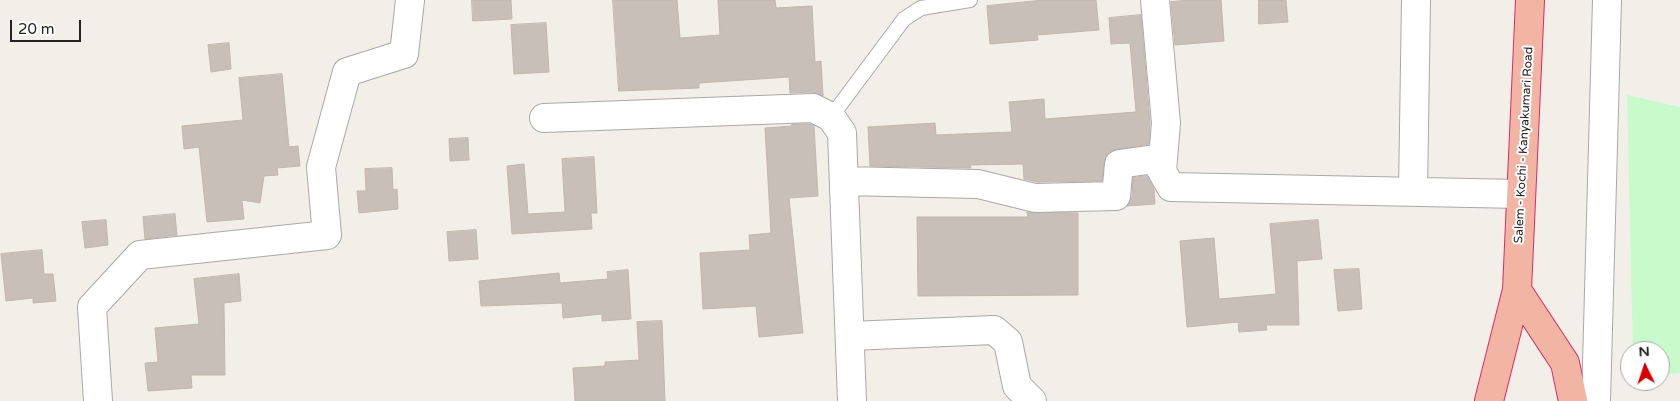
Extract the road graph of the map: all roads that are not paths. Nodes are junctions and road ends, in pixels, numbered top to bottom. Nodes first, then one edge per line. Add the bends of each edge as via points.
1 (410, 0) edge
2 (970, 0) edge
3 (1155, 0) edge
4 (1416, 0) edge
5 (1530, 0) edge
6 (1607, 0) edge
7 (831, 117) junction
8 (544, 118) dead end
9 (1162, 171) junction
10 (844, 182) junction
11 (1413, 192) junction
12 (1521, 194) junction
13 (1517, 290) junction
14 (850, 336) junction
15 (98, 401) edge
16 (852, 401) edge
17 (1032, 401) edge
18 (1489, 401) edge
19 (1573, 401) edge
20 (1596, 401) edge

1 - 15 street via 404,54 347,72 321,167 327,235 140,255 92,307
2 - 7 lane via 921,8 904,19
3 - 9 street via 1166,122
4 - 11 street
5 - 12 highway, Salem - Kochi - Kanyakumari Road
6 - 20 street
7 - 8 street via 813,108
7 - 10 street via 842,133
9 - 10 street via 1155,159 1119,164 1116,196 1035,198 978,184
9 - 11 street via 1171,188
10 - 14 street
11 - 12 street
12 - 13 highway, Salem - Kochi - Kanyakumari Road
13 - 18 highway, Salem - Kochi - Kanyakumari Road
13 - 19 highway via 1565,363
14 - 16 street
14 - 17 street via 994,330 1008,342 1018,386

